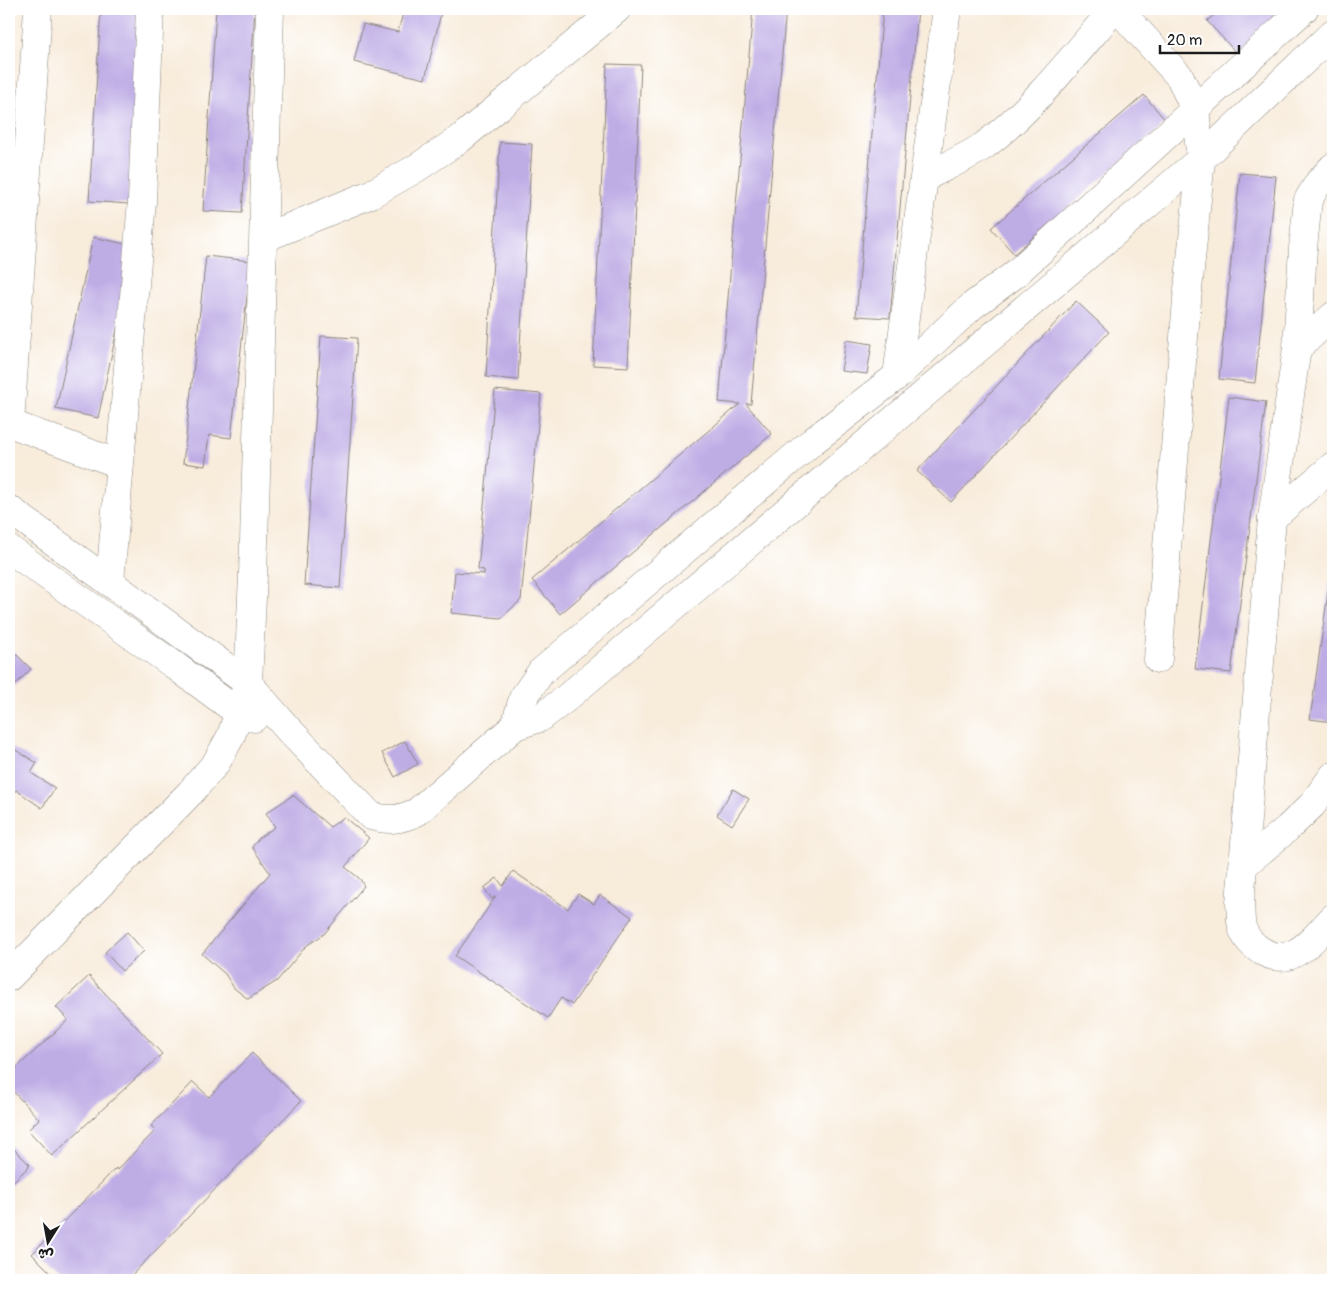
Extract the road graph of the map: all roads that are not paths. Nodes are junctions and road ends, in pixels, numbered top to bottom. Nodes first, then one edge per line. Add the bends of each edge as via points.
1 (38, 9) edge
2 (150, 9) edge
3 (270, 9) edge
4 (617, 9) edge
5 (947, 9) edge
6 (1116, 9) edge
7 (1304, 9) edge
8 (1333, 33) edge
9 (1195, 110) junction
10 (1201, 159) junction
11 (1333, 167) edge
12 (924, 177) junction
13 (264, 238) junction
14 (1333, 316) edge
15 (1297, 348) junction
16 (897, 376) junction
17 (9, 423) edge
18 (813, 441) junction
19 (119, 464) junction
20 (1333, 466) edge
21 (838, 467) junction
22 (9, 509) edge
23 (1272, 518) junction
24 (9, 549) edge
25 (110, 582) junction
26 (1158, 659) dead end
27 (248, 683) junction
28 (239, 713) junction
29 (515, 726) junction
30 (287, 728) junction
31 (1333, 776) edge
32 (1245, 864) junction
33 (1333, 918) edge
34 (9, 977) edge

1 - 17 street
2 - 19 street via 142,201
3 - 13 street
4 - 13 street via 460,139 415,169 371,194
5 - 12 street
6 - 9 street via 1180,77
6 - 12 street via 1005,128 984,146
7 - 9 street
8 - 10 street
9 - 10 street
9 - 16 street via 1014,275 972,306
10 - 21 street
10 - 26 street
11 - 15 street via 1308,200
12 - 16 street
13 - 27 street
14 - 15 street
15 - 23 street
16 - 18 street
17 - 19 street
18 - 21 street
18 - 29 street via 541,672 523,698
19 - 25 street
20 - 23 street
21 - 29 street via 564,700 540,718
22 - 25 street
23 - 32 street
24 - 28 street
25 - 27 street
27 - 28 street
27 - 30 street
28 - 30 street
28 - 34 street via 216,763 190,793
29 - 30 street via 417,812 401,819 371,816
31 - 32 street via 1312,806
32 - 33 street via 1240,903 1242,928 1254,947 1273,956 1291,956 1309,945

